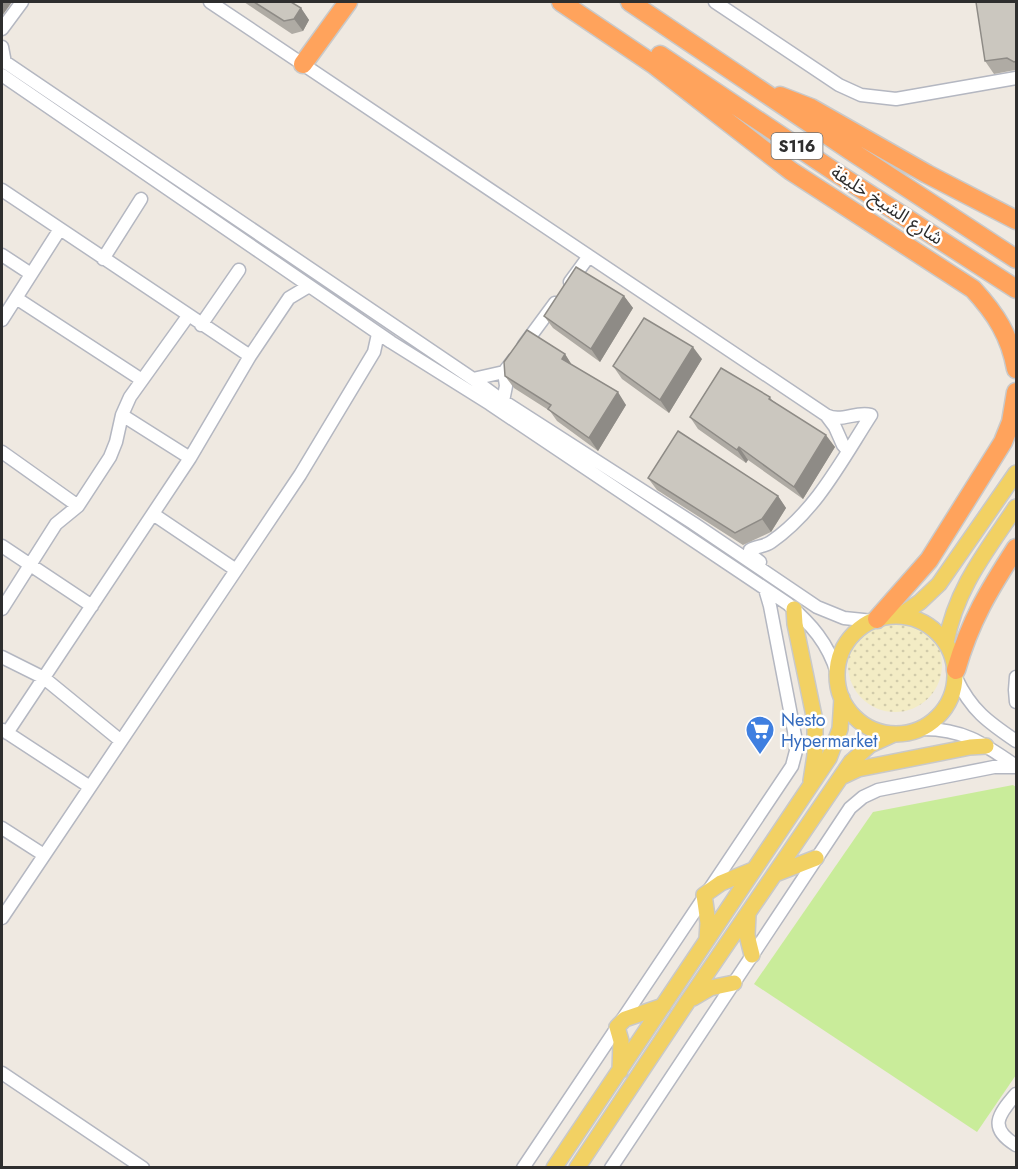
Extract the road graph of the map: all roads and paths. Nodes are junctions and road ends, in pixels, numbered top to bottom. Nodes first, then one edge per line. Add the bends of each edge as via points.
1 (22, 2) edge
2 (210, 2) edge
3 (348, 2) edge
4 (561, 2) edge
5 (578, 2) edge
6 (630, 2) edge
7 (715, 2) edge
8 (2, 29) edge
9 (2, 47) edge
10 (303, 64) junction
11 (3, 66) edge
12 (1017, 78) edge
13 (768, 95) junction
14 (2, 190) edge
15 (141, 199) dead end
16 (1017, 220) edge
17 (60, 229) junction
18 (2, 255) edge
19 (589, 256) junction
20 (103, 259) junction
21 (1017, 259) edge
22 (239, 270) dead end
23 (290, 273) junction
24 (31, 274) junction
25 (309, 286) junction
26 (1017, 289) edge
27 (16, 298) junction
28 (289, 298) junction
29 (188, 316) junction
30 (2, 320) edge
31 (201, 325) junction
32 (378, 334) junction
33 (391, 342) junction
34 (374, 352) junction
35 (250, 356) junction
36 (1017, 369) edge
37 (504, 372) junction
38 (142, 380) junction
39 (469, 384) junction
40 (1017, 392) edge
41 (503, 401) junction
42 (122, 415) junction
43 (826, 415) junction
44 (2, 452) edge
45 (848, 452) junction
46 (190, 458) junction
47 (1017, 472) edge
48 (78, 506) junction
49 (1017, 507) edge
50 (153, 514) junction
51 (2, 546) edge
52 (1017, 548) edge
53 (29, 564) junction
54 (236, 570) junction
55 (770, 575) junction
56 (765, 588) junction
57 (92, 606) junction
58 (2, 609) edge
59 (794, 609) junction
60 (899, 616) junction
61 (875, 620) junction
62 (946, 643) junction
63 (2, 657) edge
64 (837, 673) junction
65 (956, 674) junction
66 (1017, 677) edge
67 (44, 678) junction
68 (842, 698) junction
69 (1017, 702) edge
70 (920, 729) junction
71 (4, 731) edge
72 (894, 734) junction
73 (121, 741) junction
74 (1017, 741) edge
75 (986, 746) junction
76 (1017, 766) edge
77 (841, 777) junction
78 (810, 786) junction
79 (90, 787) junction
80 (2, 828) edge
81 (44, 855) junction
82 (816, 858) junction
83 (753, 870) junction
84 (775, 874) junction
85 (704, 895) junction
86 (748, 915) junction
87 (2, 918) edge
88 (707, 939) junction
89 (752, 956) junction
90 (735, 983) junction
91 (688, 1001) junction
92 (663, 1006) junction
93 (617, 1027) junction
94 (620, 1071) junction
95 (2, 1073) edge
96 (1017, 1095) edge
97 (1017, 1144) edge
98 (588, 1161) edge
99 (143, 1167) edge
100 (523, 1167) edge
101 (554, 1167) edge
102 (577, 1167) edge
103 (611, 1167) edge

1 - 8 street
2 - 10 street
3 - 10 highway
4 - 36 highway via 653,64 791,171 973,289 1005,330
5 - 26 highway, شارع الشيخ خليفة / S116
6 - 13 highway, شارع الشيخ خليفة / S116
7 - 12 street via 839,85 861,95 896,99
9 - 11 street
10 - 19 street
11 - 23 street
11 - 39 street
13 - 16 highway via 784,96 811,108
13 - 21 highway, شارع الشيخ خليفة / S116
14 - 17 street
15 - 20 street
17 - 20 street
17 - 24 street
18 - 24 street
19 - 37 street
19 - 43 street
20 - 29 street
22 - 31 street
23 - 25 street
23 - 28 street
24 - 27 street
25 - 28 street
25 - 32 street
27 - 30 street
27 - 38 street
28 - 35 street
29 - 31 street
29 - 38 street
31 - 35 street
32 - 33 street
32 - 34 street
33 - 34 street
33 - 39 street
34 - 54 street via 300,475
35 - 46 street
37 - 39 street
37 - 41 street
38 - 42 street
39 - 41 street
39 - 56 street
40 - 61 highway via 1003,442 929,560
41 - 55 street
42 - 46 street
42 - 48 street via 110,457
43 - 45 street
43 - 45 street via 871,415
44 - 48 street
45 - 55 street via 795,523 768,544 750,550
46 - 50 street
47 - 60 main road via 939,584
48 - 53 street via 56,524
49 - 62 main road via 957,600
50 - 54 street
50 - 57 street
51 - 53 street
52 - 65 highway via 978,610
53 - 57 street
53 - 58 street
54 - 73 street
55 - 61 street via 830,614
56 - 59 street
56 - 85 street via 796,751 788,772
57 - 67 street
59 - 64 street via 814,628
59 - 78 main road via 816,732
60 - 61 main road
60 - 62 main road via 926,624
61 - 64 main road via 856,632 844,647
62 - 65 main road
63 - 67 street
64 - 68 main road
65 - 70 main road via 949,703
65 - 74 street via 977,712
66 - 69 street
67 - 71 street
67 - 73 street
68 - 72 main road via 857,720
68 - 78 main road via 837,739
70 - 72 main road
70 - 75 street via 952,731
71 - 79 street
72 - 77 main road via 863,750
73 - 79 street
75 - 76 street
75 - 77 main road via 858,769
76 - 82 street via 994,767 870,793 850,808
77 - 84 main road
78 - 83 main road
79 - 81 street
80 - 81 street
81 - 87 street
82 - 84 main road
82 - 89 street
83 - 85 main road
83 - 88 main road
84 - 86 main road
85 - 88 main road
85 - 93 street
86 - 89 main road
86 - 91 main road
88 - 92 main road
89 - 90 street
90 - 91 main road via 710,988
90 - 103 street
91 - 98 main road
92 - 93 main road via 625,1019
92 - 94 main road
93 - 94 main road via 621,1041
93 - 100 street
94 - 101 main road
95 - 99 street
96 - 97 street via 1001,1112 998,1122 1003,1136
98 - 102 main road

